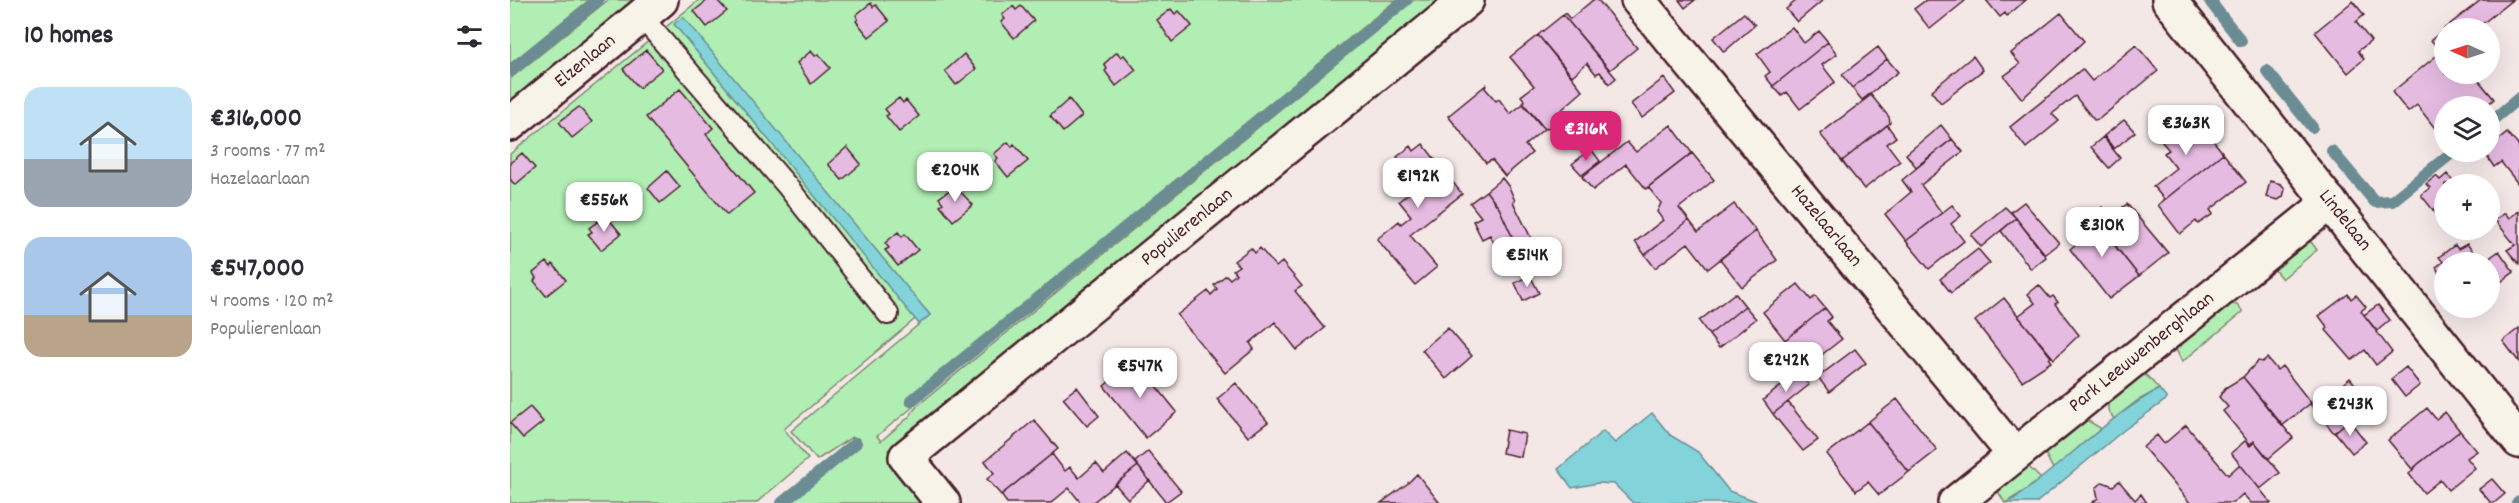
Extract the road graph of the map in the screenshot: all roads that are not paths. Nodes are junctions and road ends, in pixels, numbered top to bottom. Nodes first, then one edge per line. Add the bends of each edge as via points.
1 (1467, 0) edge
2 (1638, 0) edge
3 (2169, 0) edge
4 (651, 8) edge
5 (510, 124) edge
6 (2330, 202) junction
7 (888, 314) dead end
8 (2519, 441) edge
9 (2014, 454) junction
10 (943, 503) edge
11 (1955, 503) edge

1 - 10 street, Populierenlaan via 906,457
2 - 9 street, Hazelaarlaan
3 - 6 street, Lindelaan
4 - 5 street, Elzenlaan
4 - 7 lane
6 - 8 street, Lindelaan
6 - 9 street, Park Leeuwenberghlaan
9 - 11 street, Park Leeuwenberghlaan

